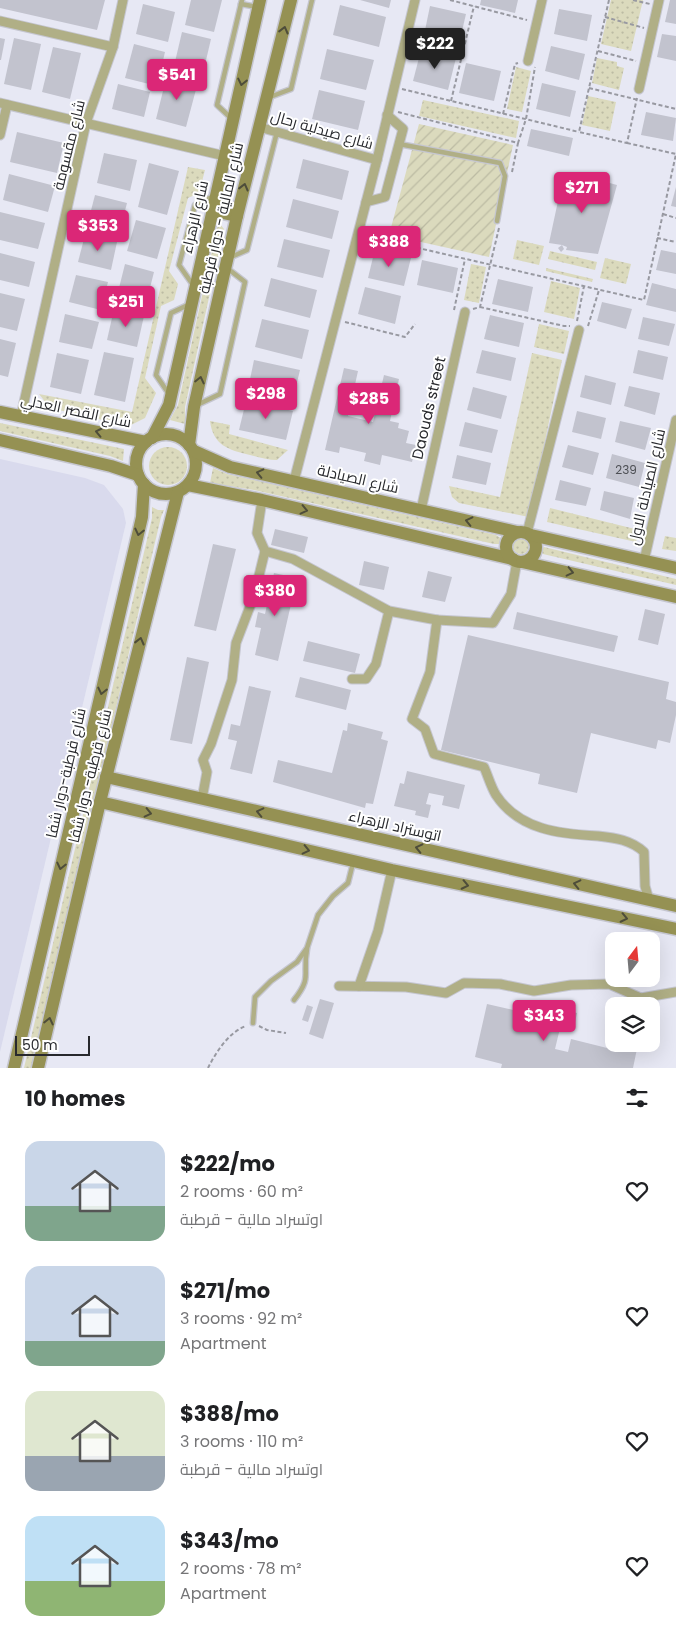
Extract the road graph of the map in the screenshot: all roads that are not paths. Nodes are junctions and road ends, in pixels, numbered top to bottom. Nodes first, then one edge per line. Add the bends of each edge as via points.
1 (123, 0) edge
2 (291, 0) edge
3 (312, 0) edge
4 (415, 0) edge
5 (542, 0) edge
6 (241, 2) edge
7 (658, 3) edge
8 (259, 4) edge
9 (0, 21) edge
10 (112, 47) junction
11 (528, 60) road end
12 (639, 89) road end
13 (266, 99) junction
14 (4, 104) edge
15 (388, 113) junction
16 (233, 120) junction
17 (86, 123) junction
18 (259, 127) junction
19 (277, 132) junction
20 (0, 134) edge
21 (399, 144) junction
22 (225, 156) junction
23 (377, 160) junction
24 (216, 195) junction
25 (366, 202) junction
26 (213, 211) junction
27 (237, 216) junction
28 (497, 221) dead end
29 (226, 263) junction
30 (196, 288) junction
31 (192, 303) junction
32 (465, 312) road end
33 (579, 330) road end
34 (171, 398) junction
35 (194, 407) junction
36 (0, 412) edge
37 (21, 416) junction
38 (676, 420) edge
39 (0, 440) edge
40 (149, 440) junction
41 (192, 448) junction
42 (141, 480) junction
43 (294, 481) junction
44 (183, 489) junction
45 (262, 500) junction
46 (421, 510) junction
47 (525, 533) junction
48 (265, 551) junction
49 (517, 561) junction
50 (644, 561) junction
51 (676, 568) edge
52 (676, 597) edge
53 (389, 611) junction
54 (437, 620) junction
55 (352, 679) dead end
56 (106, 777) junction
57 (202, 799) junction
58 (100, 802) junction
59 (354, 862) junction
60 (392, 870) junction
61 (649, 900) junction
62 (676, 906) edge
63 (676, 929) edge
64 (307, 948) junction
65 (339, 986) dead end
66 (359, 986) junction
67 (676, 992) edge
68 (294, 1000) dead end
69 (253, 1023) road end
70 (14, 1068) edge
71 (38, 1068) edge

1 - 10 street, شارع مقسومة
13 -> 2 street, شارع المالية - دوار قرطبة
3 - 13 lane via 291,89
4 - 15 street
5 - 11 street
6 - 8 lane
6 - 16 lane via 217,105
7 - 12 street
8 -> 16 street, شارع الزهراء
9 - 10 street
10 - 17 street, شارع مقسومة
13 - 18 street, شارع المالية - دوار قرطبة
14 - 17 street
14 - 20 street
15 - 21 street via 402,129
15 - 23 street
16 - 22 street, شارع الزهراء
17 - 22 street
17 - 37 street, شارع مقسومة
18 - 19 street, شارع صيدلية رحال
27 -> 18 street, شارع المالية - دوار قرطبة
19 - 23 street, شارع صيدلية رحال
19 - 29 lane via 247,250
21 - 25 street via 385,197
21 - 28 lane via 500,163 505,176
22 - 24 street, شارع الزهراء
23 - 25 street
24 - 26 street, شارع الزهراء
24 - 30 lane via 195,205 179,265
25 - 43 street
26 - 27 street
26 - 30 street, شارع الزهراء
27 - 29 street, شارع المالية - دوار قرطبة
35 -> 29 street, شارع المالية - دوار قرطبة
29 - 35 lane via 245,282 220,394
30 - 31 street, شارع الزهراء
31 - 34 street, شارع الزهراء
31 - 34 lane via 171,313 156,375
32 - 46 street, Daouds street
33 - 47 street
34 - 40 street, شارع الزهراء
35 - 41 street, شارع المالية - دوار قرطبة
36 - 37 street, شارع القصر العدلي
40 -> 37 street, شارع القصر العدلي
38 - 50 street, شارع الصيادلة الاول
39 - 42 street via 111,466
40 - 41 street via 172,435 182,438
40 - 42 street via 137,458
43 -> 41 street, شارع الصيادلة via 230,467
41 - 44 street via 196,463 194,475
42 - 44 street via 160,494
42 -> 70 street, شارع قرطبة-دوار شفا via 142,517
43 - 46 street, شارع الصيادلة
44 - 45 street
56 -> 44 street, شارع قرطبة- دوار شفا
45 - 48 street via 257,533
45 -> 49 street
47 -> 46 street, شارع الصيادلة
47 - 49 street via 536,544 534,554
47 - 49 street via 506,542 506,552
47 - 50 street, شارع الصيادلة
48 - 53 street via 294,559
48 - 57 street via 254,596 236,642 232,680 203,760 207,772
49 -> 52 street
49 - 54 street via 511,594 493,623
50 - 51 street, شارع الصيادلة
53 - 54 street
53 - 55 street via 376,664 366,679
54 - 61 street via 430,672 412,719 425,729 434,754 484,767 508,812 527,824 635,844 644,852 645,886
56 - 57 street, اتوستراد الزهراء
56 - 58 street, شارع قرطبة- دوار شفا
61 -> 57 street, اتوستراد الزهراء
58 -> 59 street
71 -> 58 street, شارع قرطبة- دوار شفا
59 - 60 street
59 - 64 lane via 348,883 318,915
60 -> 63 street
60 - 66 street via 378,931
61 - 62 street, اتوستراد الزهراء
64 - 68 lane via 304,966 308,976
64 - 69 lane via 297,962 255,997
65 - 66 street
66 - 67 street via 406,987 446,993 464,983 500,984 534,991 571,985 609,984 641,998

